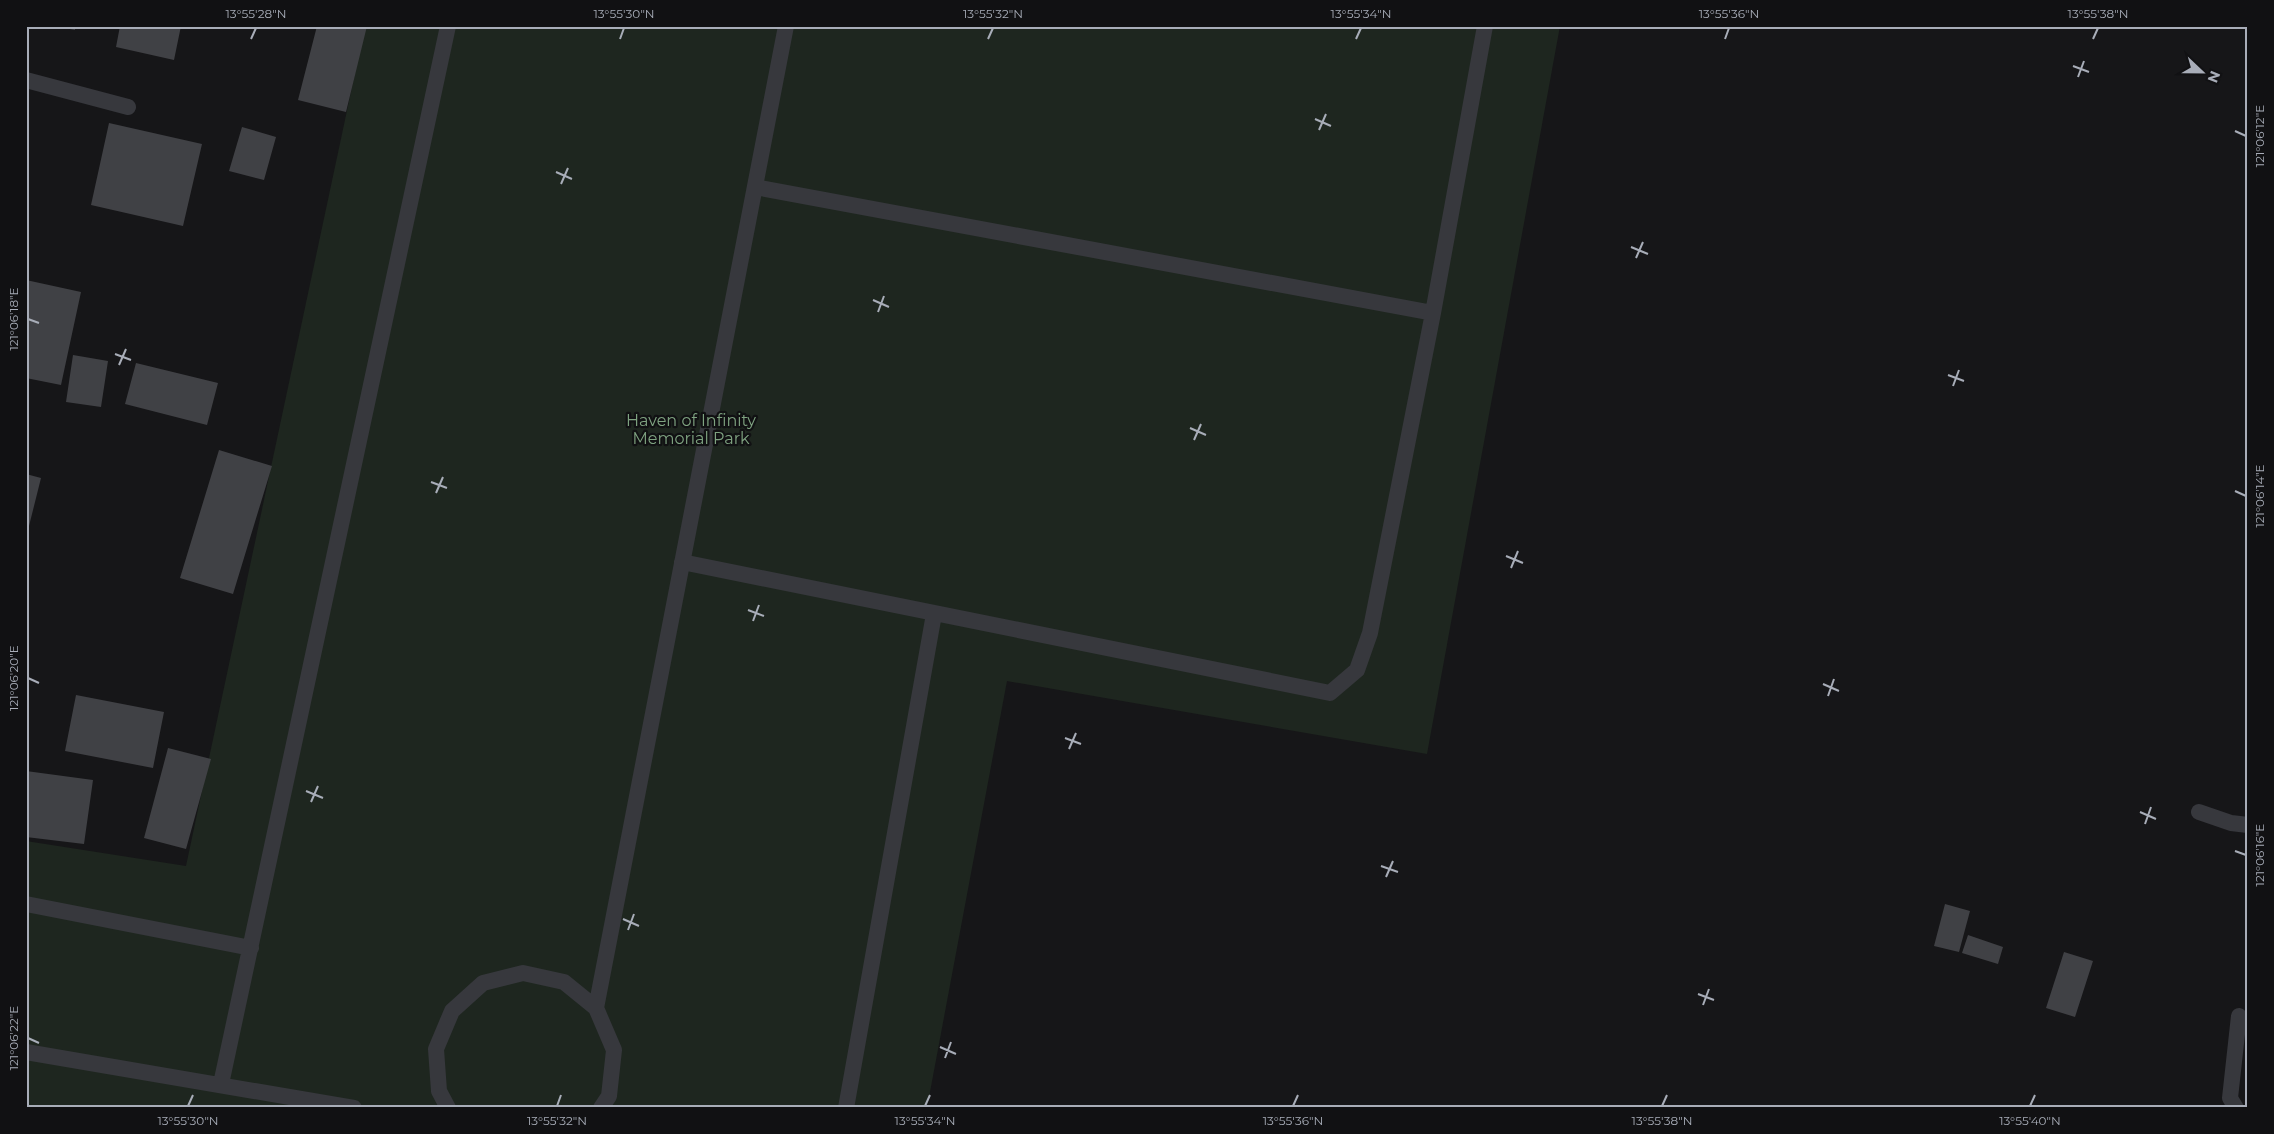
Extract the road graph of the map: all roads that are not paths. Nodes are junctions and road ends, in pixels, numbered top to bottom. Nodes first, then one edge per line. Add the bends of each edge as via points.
1 (448, 26) edge
2 (786, 26) edge
3 (1485, 26) edge
4 (26, 80) edge
5 (128, 107) dead end
6 (755, 187) junction
7 (1433, 313) junction
8 (682, 562) junction
9 (934, 614) junction
10 (2199, 812) dead end
11 (2248, 825) edge
12 (26, 904) edge
13 (251, 948) junction
14 (596, 1008) junction
15 (2239, 1016) dead end
16 (26, 1052) edge
17 (221, 1084) junction
18 (354, 1108) edge
19 (448, 1108) edge
20 (600, 1108) edge
21 (846, 1108) edge
22 (2236, 1108) edge

1 - 13 lane
2 - 6 lane
3 - 7 lane
4 - 5 lane
6 - 7 lane
6 - 8 lane
7 - 9 lane via 1370,633 1357,670 1330,693
8 - 9 lane
8 - 14 lane
9 - 21 lane
10 - 11 lane
12 - 13 lane
13 - 17 lane
14 - 19 lane via 564,982 556,980 523,973 483,983 452,1011 436,1049 439,1091
14 - 20 lane via 614,1050 609,1096
15 - 22 lane via 2230,1098
16 - 17 lane
17 - 18 lane

